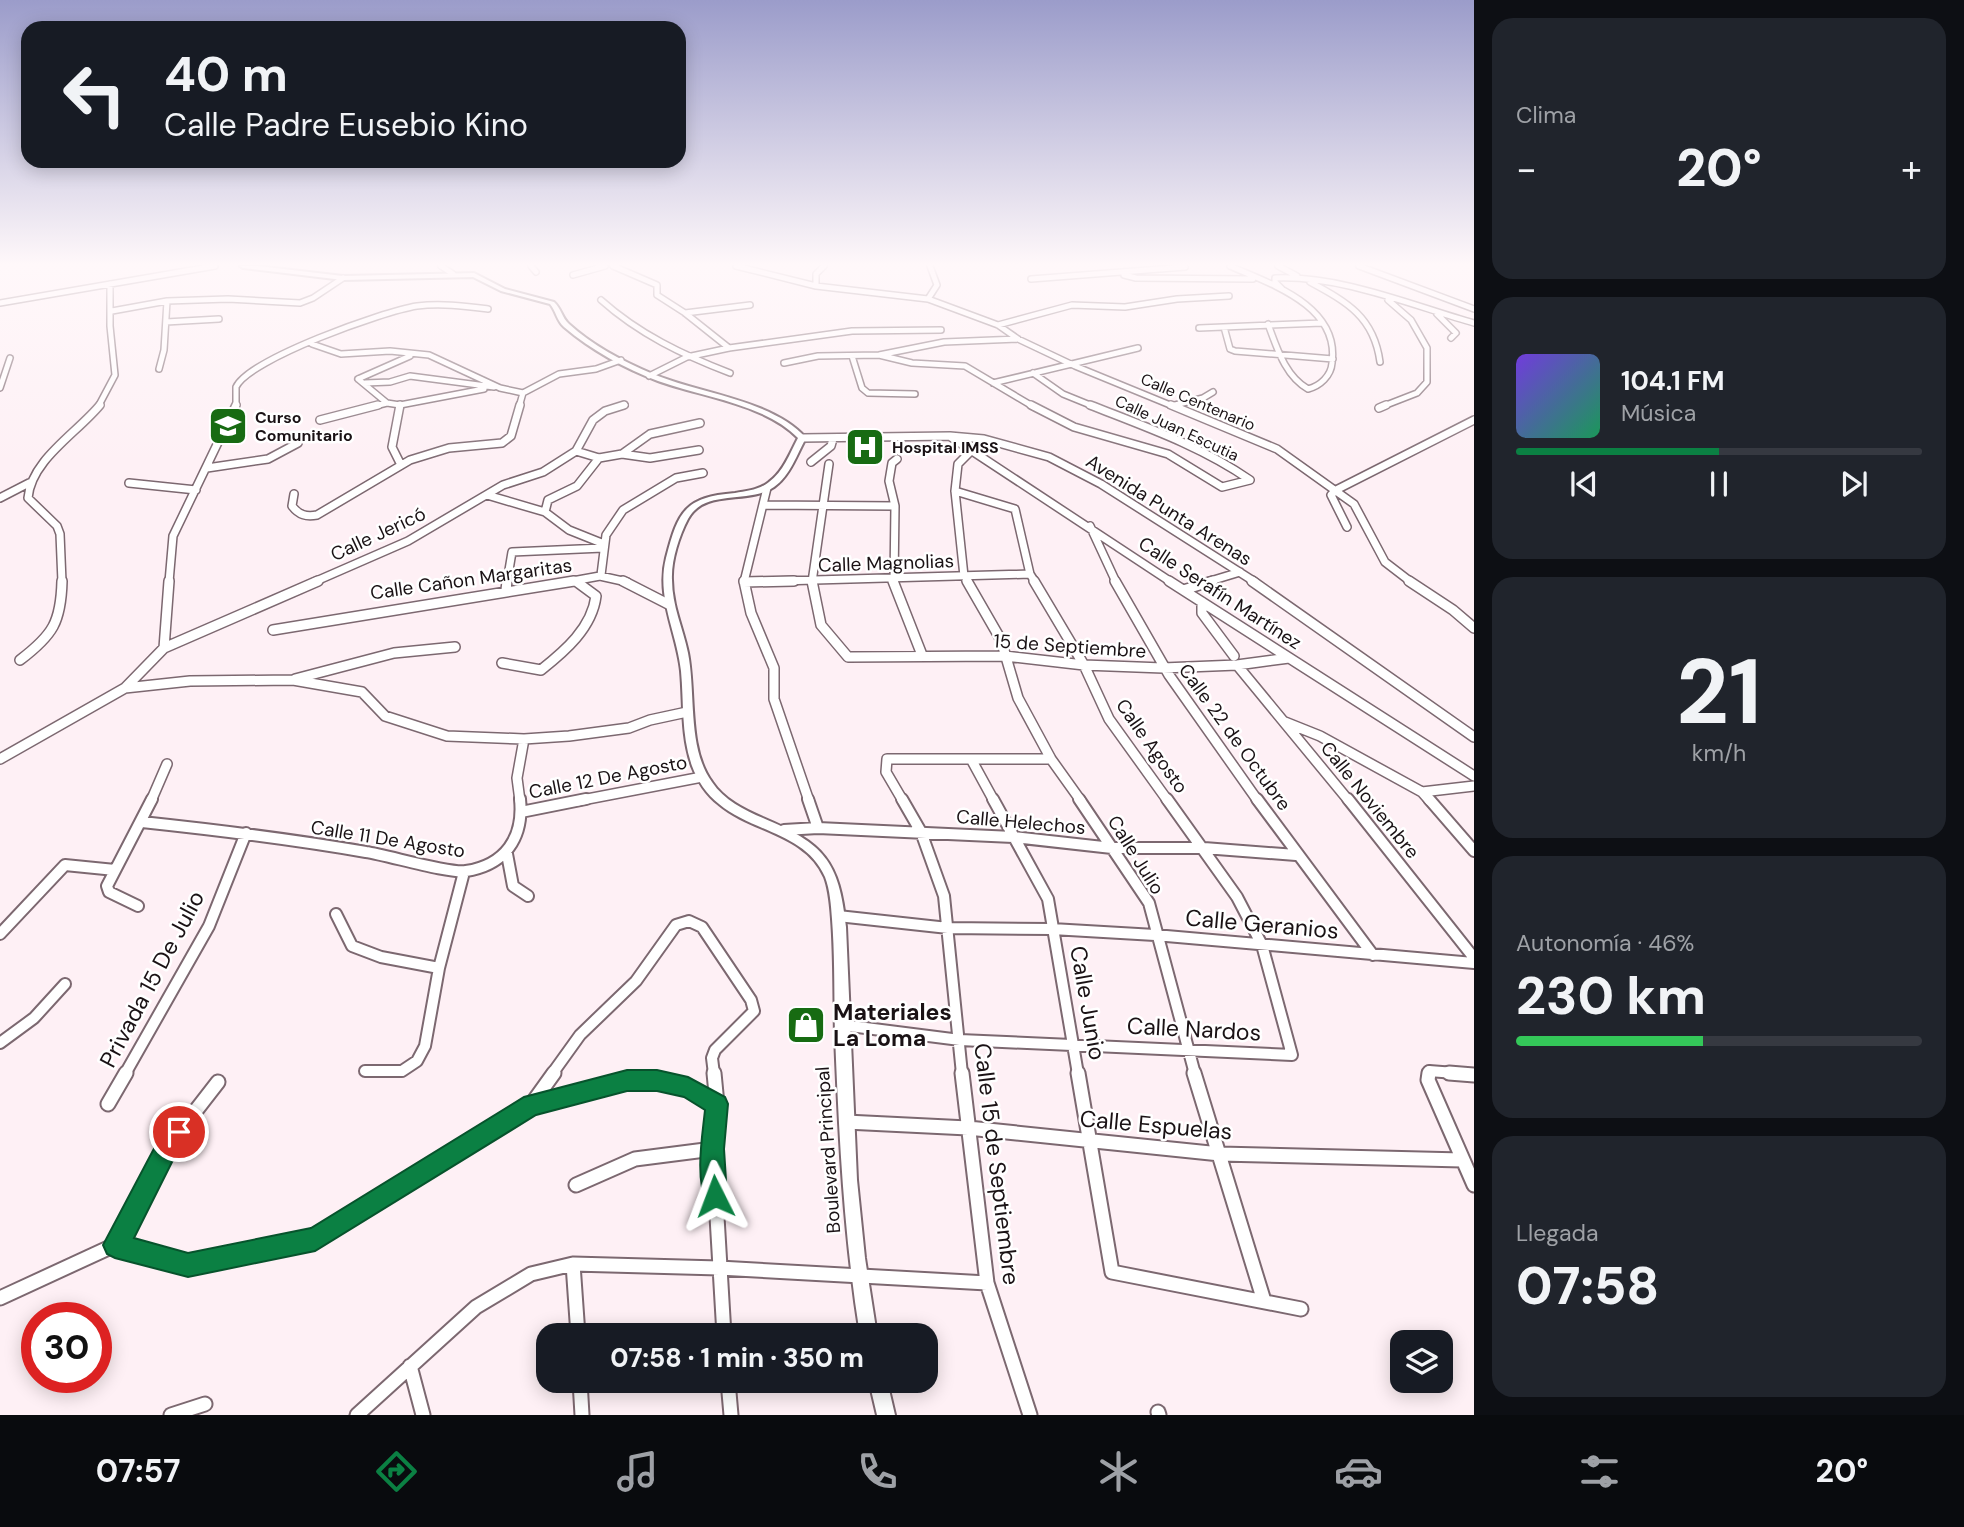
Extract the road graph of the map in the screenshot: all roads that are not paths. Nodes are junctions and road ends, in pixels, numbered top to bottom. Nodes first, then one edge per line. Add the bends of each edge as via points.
1 (111, 332) edge
2 (165, 332) edge
3 (343, 332) edge
4 (577, 332) edge
5 (645, 332) edge
6 (709, 332) edge
7 (845, 332) edge
8 (1009, 332) edge
9 (1226, 332) edge
10 (1271, 332) edge
11 (1327, 332) edge
12 (1373, 332) edge
13 (1418, 332) edge
14 (1455, 332) edge
15 (1018, 338) junction
16 (1451, 338) dead end
17 (312, 344) junction
18 (729, 348) junction
19 (1138, 348) dead end
20 (1279, 353) junction
21 (411, 355) junction
22 (879, 355) junction
23 (852, 356) junction
24 (687, 357) junction
25 (10, 358) dead end
26 (1333, 359) junction
27 (621, 360) junction
28 (1380, 362) dead end
29 (784, 363) dead end
30 (1075, 366) junction
31 (159, 369) dead end
32 (730, 373) dead end
33 (1033, 373) junction
34 (649, 376) junction
35 (365, 383) junction
36 (993, 383) junction
37 (0, 388) edge
38 (496, 388) junction
39 (1213, 392) dead end
40 (523, 393) junction
41 (915, 394) dead end
42 (387, 403) junction
43 (400, 405) junction
44 (625, 405) dead end
45 (1175, 405) junction
46 (1379, 408) dead end
47 (320, 420) dead end
48 (1474, 420) edge
49 (701, 423) dead end
50 (950, 436) junction
51 (802, 438) junction
52 (833, 439) junction
53 (298, 443) dead end
54 (699, 450) dead end
55 (576, 451) junction
56 (970, 452) junction
57 (622, 454) junction
58 (598, 458) junction
59 (897, 459) dead end
60 (811, 463) dead end
61 (829, 464) dead end
62 (401, 465) junction
63 (207, 468) junction
64 (703, 473) dead end
65 (29, 483) junction
66 (129, 483) dead end
67 (767, 488) junction
68 (196, 490) junction
69 (1336, 490) junction
70 (955, 491) junction
71 (294, 494) dead end
72 (486, 495) junction
73 (0, 498) edge
74 (825, 504) junction
75 (764, 505) junction
76 (895, 506) junction
77 (545, 512) junction
78 (1090, 526) junction
79 (1347, 527) dead end
80 (604, 546) junction
81 (1240, 572) junction
82 (1030, 574) junction
83 (601, 575) junction
84 (964, 576) junction
85 (892, 578) junction
86 (577, 582) junction
87 (744, 582) junction
88 (812, 582) junction
89 (506, 590) junction
90 (1182, 590) junction
91 (1202, 602) junction
92 (668, 604) junction
93 (1474, 628) edge
94 (273, 630) dead end
95 (455, 647) dead end
96 (164, 648) junction
97 (922, 655) junction
98 (1005, 656) junction
99 (1289, 658) junction
100 (20, 660) dead end
101 (1235, 661) junction
102 (502, 663) dead end
103 (1084, 665) junction
104 (1163, 668) junction
105 (293, 680) junction
106 (125, 688) junction
107 (687, 712) junction
108 (1283, 722) junction
109 (1474, 737) edge
110 (524, 739) junction
111 (0, 759) edge
112 (971, 759) junction
113 (1051, 759) junction
114 (167, 764) dead end
115 (702, 777) junction
116 (1473, 784) edge
117 (1422, 792) junction
118 (521, 812) junction
119 (142, 822) junction
120 (818, 828) junction
121 (784, 830) junction
122 (921, 832) junction
123 (246, 833) junction
124 (1013, 837) junction
125 (1112, 848) junction
126 (1204, 848) junction
127 (1474, 851) edge
128 (507, 854) junction
129 (1296, 855) junction
130 (115, 870) junction
131 (464, 872) junction
132 (528, 896) dead end
133 (138, 906) dead end
134 (336, 914) dead end
135 (838, 916) junction
136 (948, 928) junction
137 (1052, 929) junction
138 (0, 934) edge
139 (1155, 935) junction
140 (1262, 945) junction
141 (1373, 955) junction
142 (1474, 961) edge
143 (439, 968) junction
144 (65, 984) dead end
145 (842, 1026) junction
146 (960, 1040) junction
147 (0, 1044) edge
148 (1073, 1044) junction
149 (1187, 1049) junction
150 (1292, 1055) joint
151 (365, 1070) dead end
152 (1474, 1075) edge
153 (218, 1082) dead end
154 (108, 1104) dead end
155 (717, 1104) junction
156 (531, 1105) junction
157 (846, 1122) junction
158 (968, 1128) junction
159 (1091, 1141) junction
160 (713, 1149) junction
161 (1220, 1154) junction
162 (1462, 1160) junction
163 (576, 1185) dead end
164 (1474, 1185) edge
165 (115, 1245) junction
166 (573, 1264) junction
167 (719, 1268) junction
168 (857, 1274) junction
169 (987, 1283) junction
170 (0, 1298) edge
171 (1264, 1301) junction
172 (1301, 1309) dead end
173 (577, 1323) edge
174 (723, 1323) edge
175 (867, 1323) edge
176 (410, 1366) junction
177 (581, 1393) edge
178 (729, 1393) edge
179 (881, 1393) edge
180 (205, 1404) dead end
181 (170, 1415) edge
182 (357, 1415) edge
183 (422, 1415) edge
184 (582, 1415) edge
185 (731, 1415) edge
186 (886, 1415) edge
187 (1030, 1415) edge

1 - 65 street via 113,383 94,412
2 - 31 street
3 - 17 street
4 - 27 street
5 - 24 street
6 - 18 street
7 - 18 street
8 - 15 street, Calle Centenario
9 - 20 street via 1231,350
10 - 20 street
11 - 26 street
12 - 28 street via 1380,342
13 - 46 street via 1427,348 1427,382 1417,393
14 - 16 street
15 - 22 street via 944,342
15 - 30 street, Calle Centenario
17 - 21 street via 341,354 390,351
17 - 63 street via 266,363 240,380 235,388 236,407
18 - 24 street
19 - 30 street
20 - 26 street
20 - 26 street via 1299,384 1308,389 1317,387 1332,369
21 - 35 street via 358,379
21 - 38 street via 429,355
22 - 23 street
22 - 36 street, Calle Juan Escutia via 912,363 965,366
23 - 29 street
23 - 41 street via 862,388 869,393
24 - 32 street
24 - 34 street
25 - 37 street
27 - 34 street
27 - 40 street via 559,374
30 - 33 street
30 - 45 street, Calle Centenario
33 - 36 street
33 - 36 street, Calle Juan Escutia via 1060,393 1212,456 1250,481 1222,487 1168,454 1074,427
34 - 51 street via 748,407 778,420
35 - 38 street via 410,376
35 - 42 street
38 - 40 street
38 - 43 street
39 - 45 street
40 - 62 street via 511,436 502,443 449,448
42 - 43 street
42 - 47 street
43 - 62 street via 392,447
44 - 55 street via 605,411 593,421
45 - 69 street, Calle Centenario via 1277,449
48 - 69 street
49 - 57 street via 650,434
50 - 52 street, Avenida Punta Arenas
50 - 56 street, Calle Serafín Martínez
50 - 81 street, Avenida Punta Arenas via 984,439 1049,457 1101,484
51 - 52 street, Avenida Punta Arenas
51 - 67 street
52 - 60 street
53 - 63 street via 268,460
54 - 57 street via 650,458
55 - 58 street
55 - 72 street, Calle Jericó via 542,472
56 - 70 street, Calle Julio via 958,464
56 - 78 street, Calle Serafín Martínez
57 - 58 street
58 - 77 street via 578,486 548,500
59 - 76 street via 889,481
61 - 74 street
62 - 71 street via 317,515 297,513 292,506
63 - 68 street
64 - 80 street via 676,478 623,510
65 - 73 street
65 - 100 street via 29,498 60,534 60,608 46,639
66 - 68 street
67 - 75 street
67 - 92 street, Boulevard Principal via 696,504 685,517 667,575
68 - 96 street via 173,536
69 - 79 street via 1331,495
69 - 93 street, Calle Centenario via 1364,515 1383,561
70 - 82 street, Calle Agosto via 1016,509
70 - 84 street, Calle Julio
72 - 77 street
72 - 96 street, Calle Jericó via 408,541
74 - 75 street
74 - 76 street
74 - 88 street
75 - 87 street
76 - 85 street
77 - 80 street via 569,530
78 - 90 street, Calle Serafín Martínez
78 - 104 street, Calle 22 de Octubre via 1108,572
80 - 83 street
80 - 89 street via 512,552
81 - 90 street
81 - 109 street, Avenida Punta Arenas
82 - 84 street, Calle Magnolias
82 - 103 street, Calle Agosto
83 - 86 street, Calle Cañon Margaritas
83 - 92 street, Calle Cañon Margaritas via 639,587
84 - 85 street, Calle Magnolias
84 - 98 street, Calle Julio
85 - 88 street, Calle Magnolias
85 - 97 street
86 - 89 street, Calle Cañon Margaritas
86 - 102 street via 596,596 589,621 541,670
87 - 88 street, Calle Magnolias
87 - 120 street via 751,613 774,668 774,699
88 - 97 street, 15 de Septiembre via 821,625 848,657
89 - 94 street, Calle Cañon Margaritas
90 - 91 street, Calle Serafín Martínez
91 - 99 street, Calle Serafín Martínez
91 - 101 street, Calle Noviembre via 1202,613
92 - 107 street, Boulevard Principal via 683,652
95 - 105 street via 394,653
96 - 106 street
97 - 98 street, 15 de Septiembre
98 - 103 street, 15 de Septiembre
98 - 113 street, Calle Julio via 1018,698
99 - 101 street, 15 de Septiembre
99 - 116 street, Calle Serafín Martínez
101 - 104 street, 15 de Septiembre
101 - 108 street, Calle Noviembre
103 - 104 street, 15 de Septiembre
103 - 126 street, Calle Agosto via 1109,719
104 - 129 street, Calle 22 de Octubre
105 - 106 street via 190,681
105 - 110 street via 362,692 385,716 447,736
106 - 111 street
107 - 110 street via 629,729
107 - 115 street, Boulevard Principal via 691,748
108 - 117 street via 1320,736
108 - 142 street, Calle Noviembre
110 - 118 street via 517,778
112 - 113 street
112 - 122 street, Calle 15 de Septiembre via 887,759 886,772
112 - 124 street, Calle Junio
113 - 125 street, Calle Julio
114 - 119 street
115 - 118 street, Calle 12 De Agosto
115 - 121 street, Boulevard Principal via 720,799 740,813
116 - 117 street
117 - 127 street
118 - 128 street
119 - 123 street, Calle 11 De Agosto
119 - 130 street
120 - 121 street, Calle Helechos
120 - 122 street, Calle Helechos
121 - 135 street, Boulevard Principal via 812,849 832,878
122 - 124 street, Calle Helechos
122 - 136 street, Calle 15 de Septiembre via 944,897
123 - 131 street, Calle 11 De Agosto
123 - 154 street, Privada 15 De Julio via 209,926
124 - 125 street, Calle Helechos
124 - 137 street, Calle Junio via 1048,899
125 - 126 street, Calle Helechos
125 - 139 street, Calle Julio via 1149,903
126 - 129 street, Calle Helechos
126 - 140 street, Calle Agosto
128 - 131 street, Calle 11 De Agosto
128 - 132 street via 513,886
129 - 141 street, Calle 22 de Octubre
130 - 133 street via 109,892
130 - 138 street via 65,865
131 - 143 street
134 - 143 street via 352,946 381,957
135 - 136 street, Calle Geranios
135 - 145 street, Boulevard Principal
136 - 137 street, Calle Geranios
136 - 146 street, Calle 15 de Septiembre
137 - 139 street, Calle Geranios
137 - 148 street, Calle Junio
139 - 140 street, Calle Geranios
139 - 149 street, Calle Julio
140 - 141 street, Calle Geranios
140 - 150 street, Calle Agosto
141 - 142 street, Calle Geranios
143 - 151 street via 425,1046 417,1061 402,1071
144 - 147 street via 34,1018
145 - 146 street, Calle Nardos
145 - 157 street, Boulevard Principal
146 - 148 street, Calle Nardos
146 - 158 street, Calle 15 de Septiembre
148 - 149 street, Calle Nardos
148 - 159 street, Calle Junio
149 - 150 street, Calle Nardos
149 - 161 street, Calle Julio
152 - 162 street via 1429,1071 1428,1080
153 - 165 street via 166,1149
155 - 156 street via 688,1088 657,1080 627,1080
155 - 156 street via 712,1058 754,1011 702,927 684,920 636,981 580,1035
155 - 160 street
156 - 165 street via 315,1239 188,1265
157 - 158 street, Calle Espuelas
157 - 168 street, Boulevard Principal
158 - 159 street, Calle Espuelas
158 - 169 street, Calle 15 de Septiembre
159 - 161 street, Calle Espuelas
159 - 171 street, Calle Junio via 1112,1272
160 - 163 street via 635,1159
160 - 167 street
161 - 162 street, Calle Espuelas
161 - 171 street, Calle Julio
162 - 164 street
165 - 170 street
166 - 167 street
166 - 173 street
166 - 176 street via 531,1274 476,1307
167 - 168 street
167 - 174 street
168 - 169 street
168 - 175 street, Boulevard Principal
169 - 187 street, Calle 15 de Septiembre
171 - 172 street
176 - 182 street
176 - 183 street
177 - 184 street
178 - 185 street
179 - 186 street
180 - 181 street

